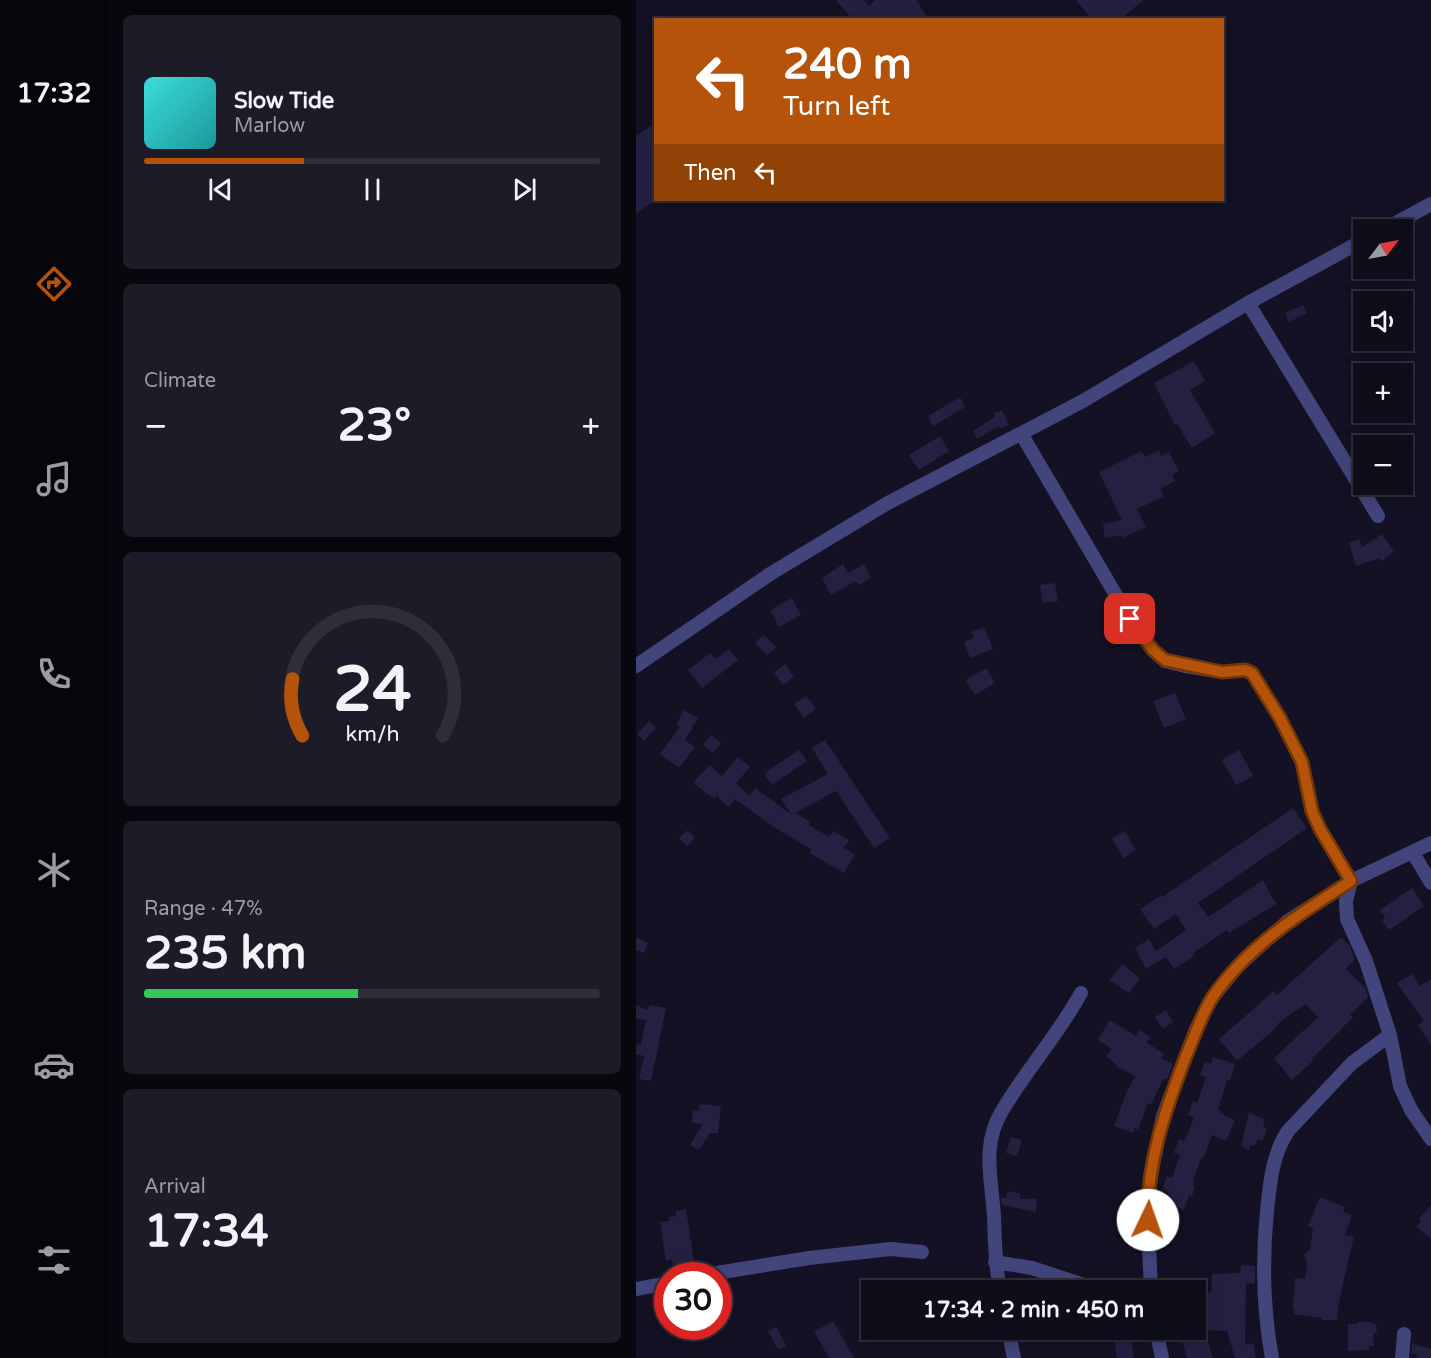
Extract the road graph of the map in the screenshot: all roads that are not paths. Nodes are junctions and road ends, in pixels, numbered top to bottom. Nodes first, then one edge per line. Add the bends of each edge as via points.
1 (1431, 204) edge
2 (1403, 219) edge
3 (1353, 246) edge
4 (1248, 303) junction
5 (1022, 435) junction
6 (1378, 516) dead end
7 (636, 666) edge
8 (1431, 843) edge
9 (1413, 853) junction
10 (1351, 881) junction
11 (1431, 883) edge
12 (1081, 993) dead end
13 (1390, 1035) junction
14 (1431, 1139) edge
15 (922, 1252) dead end
16 (995, 1262) junction
17 (732, 1271) edge
18 (998, 1280) edge
19 (1069, 1280) edge
20 (1151, 1280) edge
21 (654, 1285) edge
22 (636, 1289) edge
23 (1404, 1334) dead end
24 (1010, 1340) edge
25 (1158, 1340) edge
26 (1014, 1358) edge
27 (1162, 1358) edge
28 (1272, 1358) edge
29 (1402, 1358) edge

1 - 2 street
3 - 4 street
4 - 5 street
4 - 6 street
5 - 7 street via 877,509 771,574
5 - 10 street via 1130,619 1153,650 1165,660 1222,672 1252,673 1302,762 1308,799 1320,829
8 - 9 street
9 - 10 street
9 - 11 street
10 - 13 street via 1347,919 1366,961
10 - 20 street via 1288,921 1259,945 1212,998 1196,1029 1163,1116 1153,1165 1147,1203
12 - 16 street via 1001,1112 992,1133 989,1179
13 - 14 street via 1400,1086
13 - 28 street via 1352,1063 1280,1143 1269,1191 1263,1255
15 - 17 street via 881,1250
16 - 18 street
16 - 19 street
21 - 22 street
23 - 29 street
24 - 26 street
25 - 27 street

